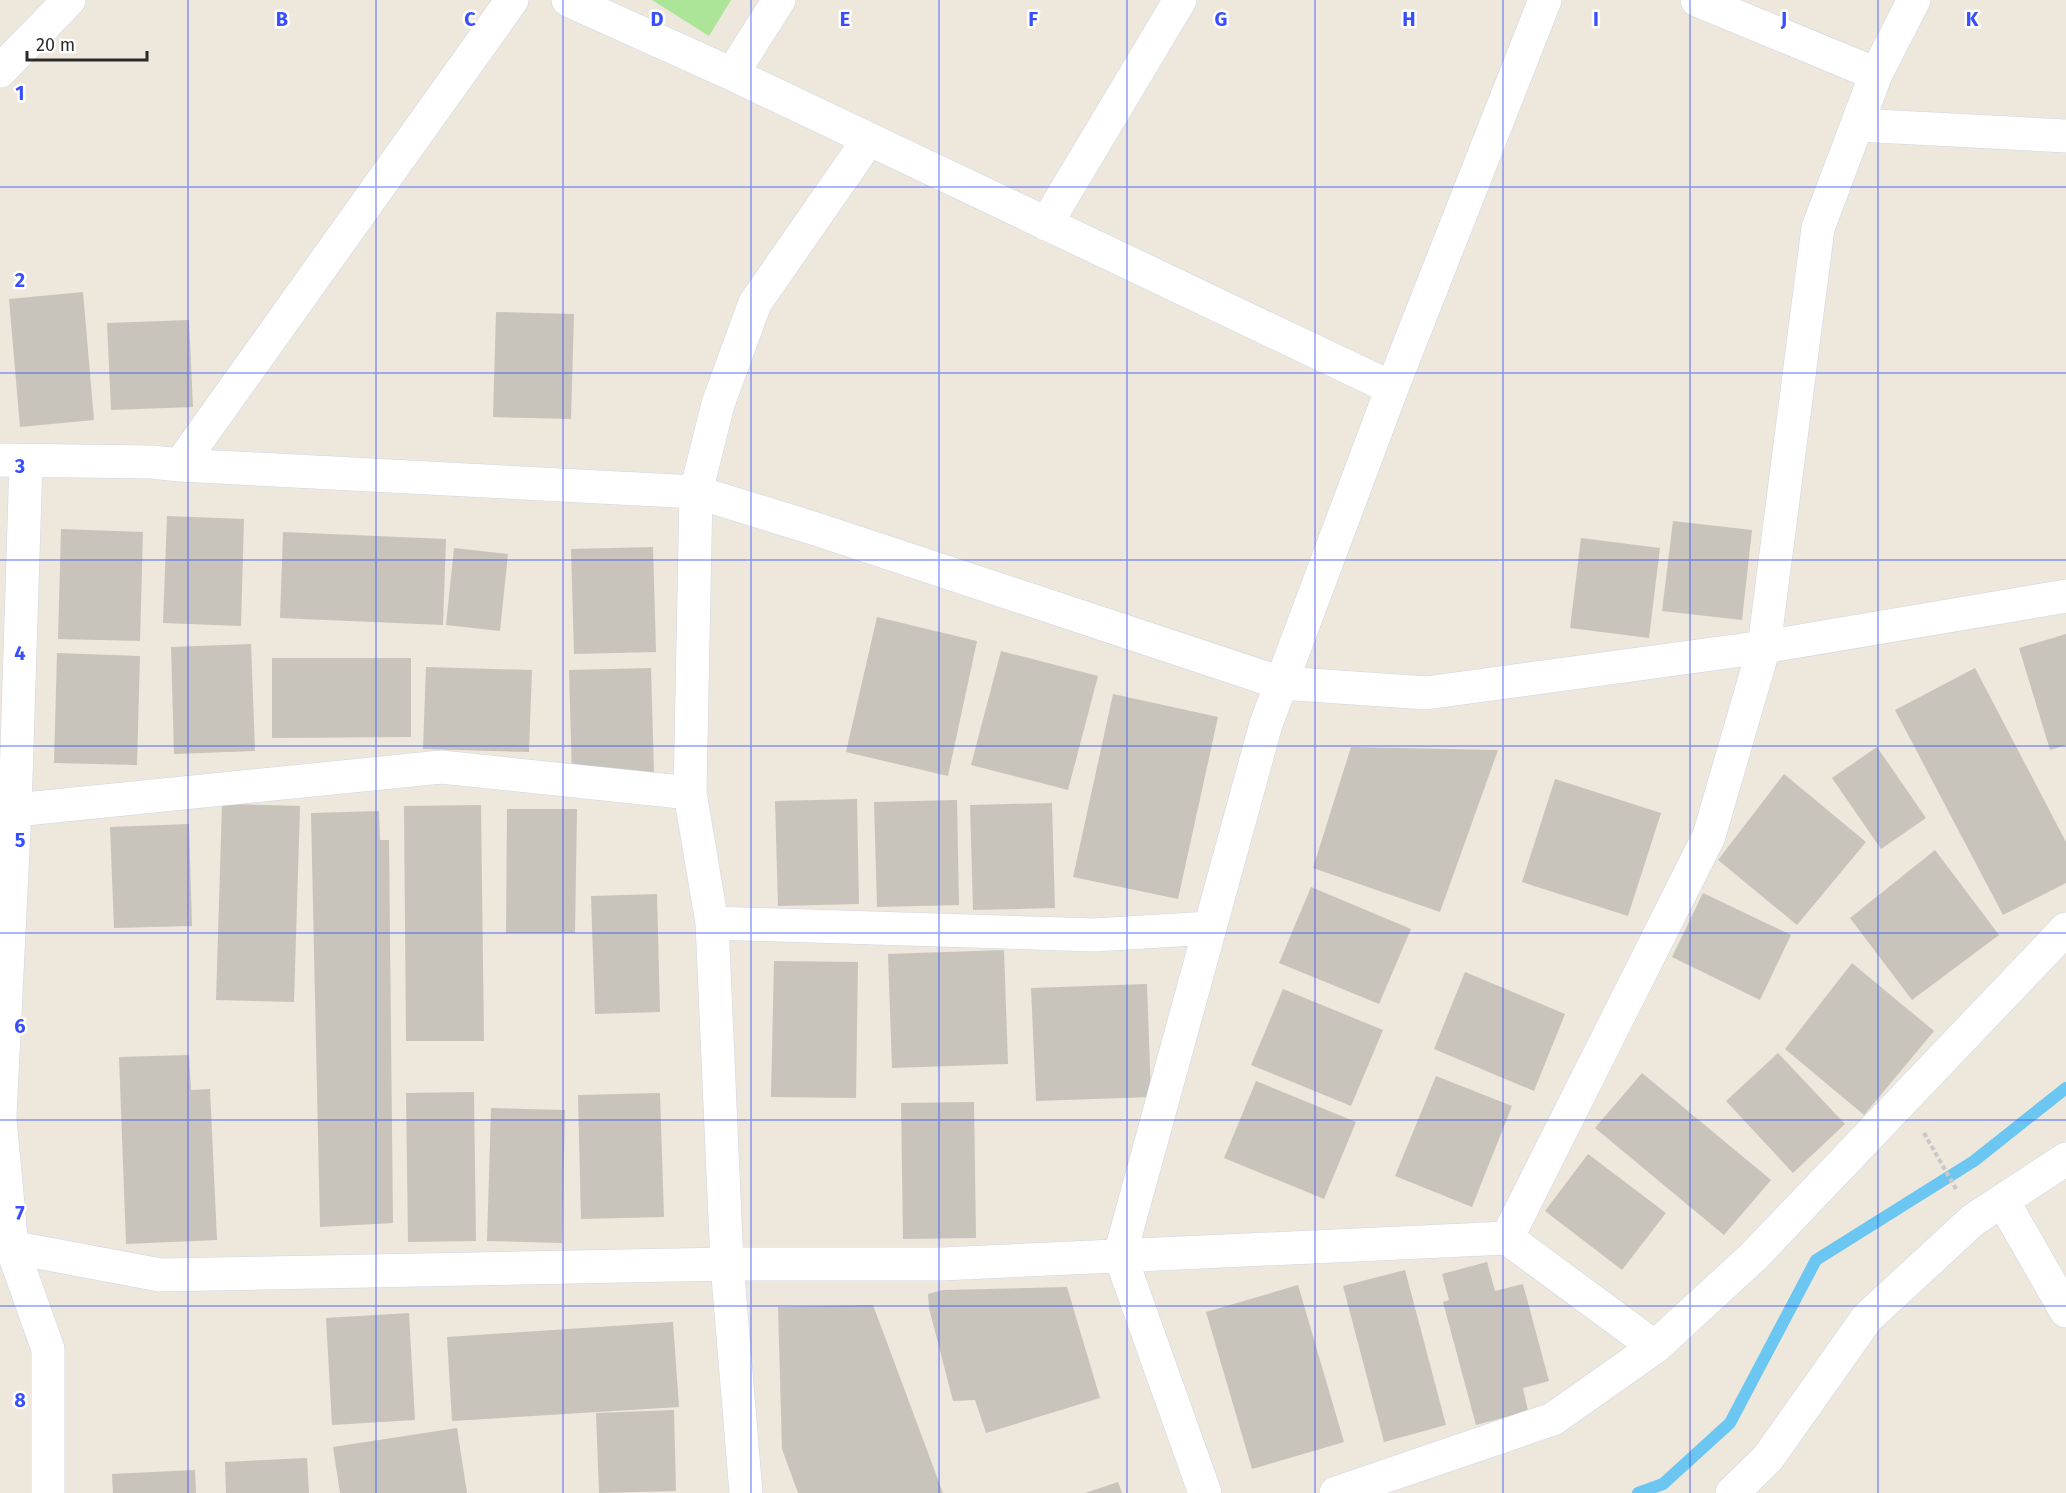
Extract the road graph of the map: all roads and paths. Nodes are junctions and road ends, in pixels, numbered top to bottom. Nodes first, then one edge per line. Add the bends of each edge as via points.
1 (69, 0) edge
2 (512, 0) edge
3 (568, 0) edge
4 (778, 0) edge
5 (1180, 0) edge
6 (1545, 0) edge
7 (1697, 0) edge
8 (1914, 0) edge
9 (0, 71) edge
10 (732, 74) junction
11 (1876, 74) junction
12 (1857, 125) junction
13 (2066, 136) edge
14 (869, 139) junction
15 (1046, 224) junction
16 (1392, 388) junction
17 (13, 460) edge
18 (180, 465) junction
19 (696, 492) junction
20 (2066, 596) edge
21 (1764, 647) junction
22 (1281, 683) junction
23 (690, 793) junction
24 (7, 809) edge
25 (712, 923) junction
26 (1210, 928) junction
27 (2066, 929) edge
28 (0, 1117) edge
29 (1922, 1130) dead end
30 (2066, 1159) edge
31 (1956, 1190) dead end
32 (2003, 1201) junction
33 (1507, 1238) junction
34 (6, 1247) edge
35 (1119, 1255) junction
36 (727, 1264) junction
37 (2066, 1311) edge
38 (1654, 1347) junction
39 (48, 1493) edge
40 (746, 1493) edge
41 (1205, 1493) edge
42 (1336, 1493) edge
43 (1732, 1493) edge

1 - 9 street
2 - 18 street
3 - 10 street
4 - 10 street
5 - 15 street
6 - 16 street
7 - 11 street
8 - 11 street
10 - 14 street
11 - 12 street
12 - 13 street
12 - 21 street via 1818,228
14 - 15 street
14 - 19 street via 755,303 718,404
15 - 16 street
16 - 22 street
17 - 18 street
17 - 24 street
18 - 19 street
19 - 22 street
19 - 23 street
20 - 21 street
21 - 22 street via 1426,693
21 - 33 street via 1710,836
22 - 26 street
23 - 24 street via 441,767
23 - 25 street
24 - 28 street
25 - 26 street via 1094,935
25 - 36 street
26 - 35 street
27 - 38 street via 1754,1257
28 - 34 street
29 - 31 path
30 - 32 street
32 - 37 street
32 - 43 street via 1973,1220 1867,1318 1768,1458
33 - 35 street
33 - 38 street
34 - 36 street via 160,1275
34 - 39 street via 48,1349
35 - 36 street via 942,1264
35 - 41 street
36 - 40 street
38 - 42 street via 1552,1419

